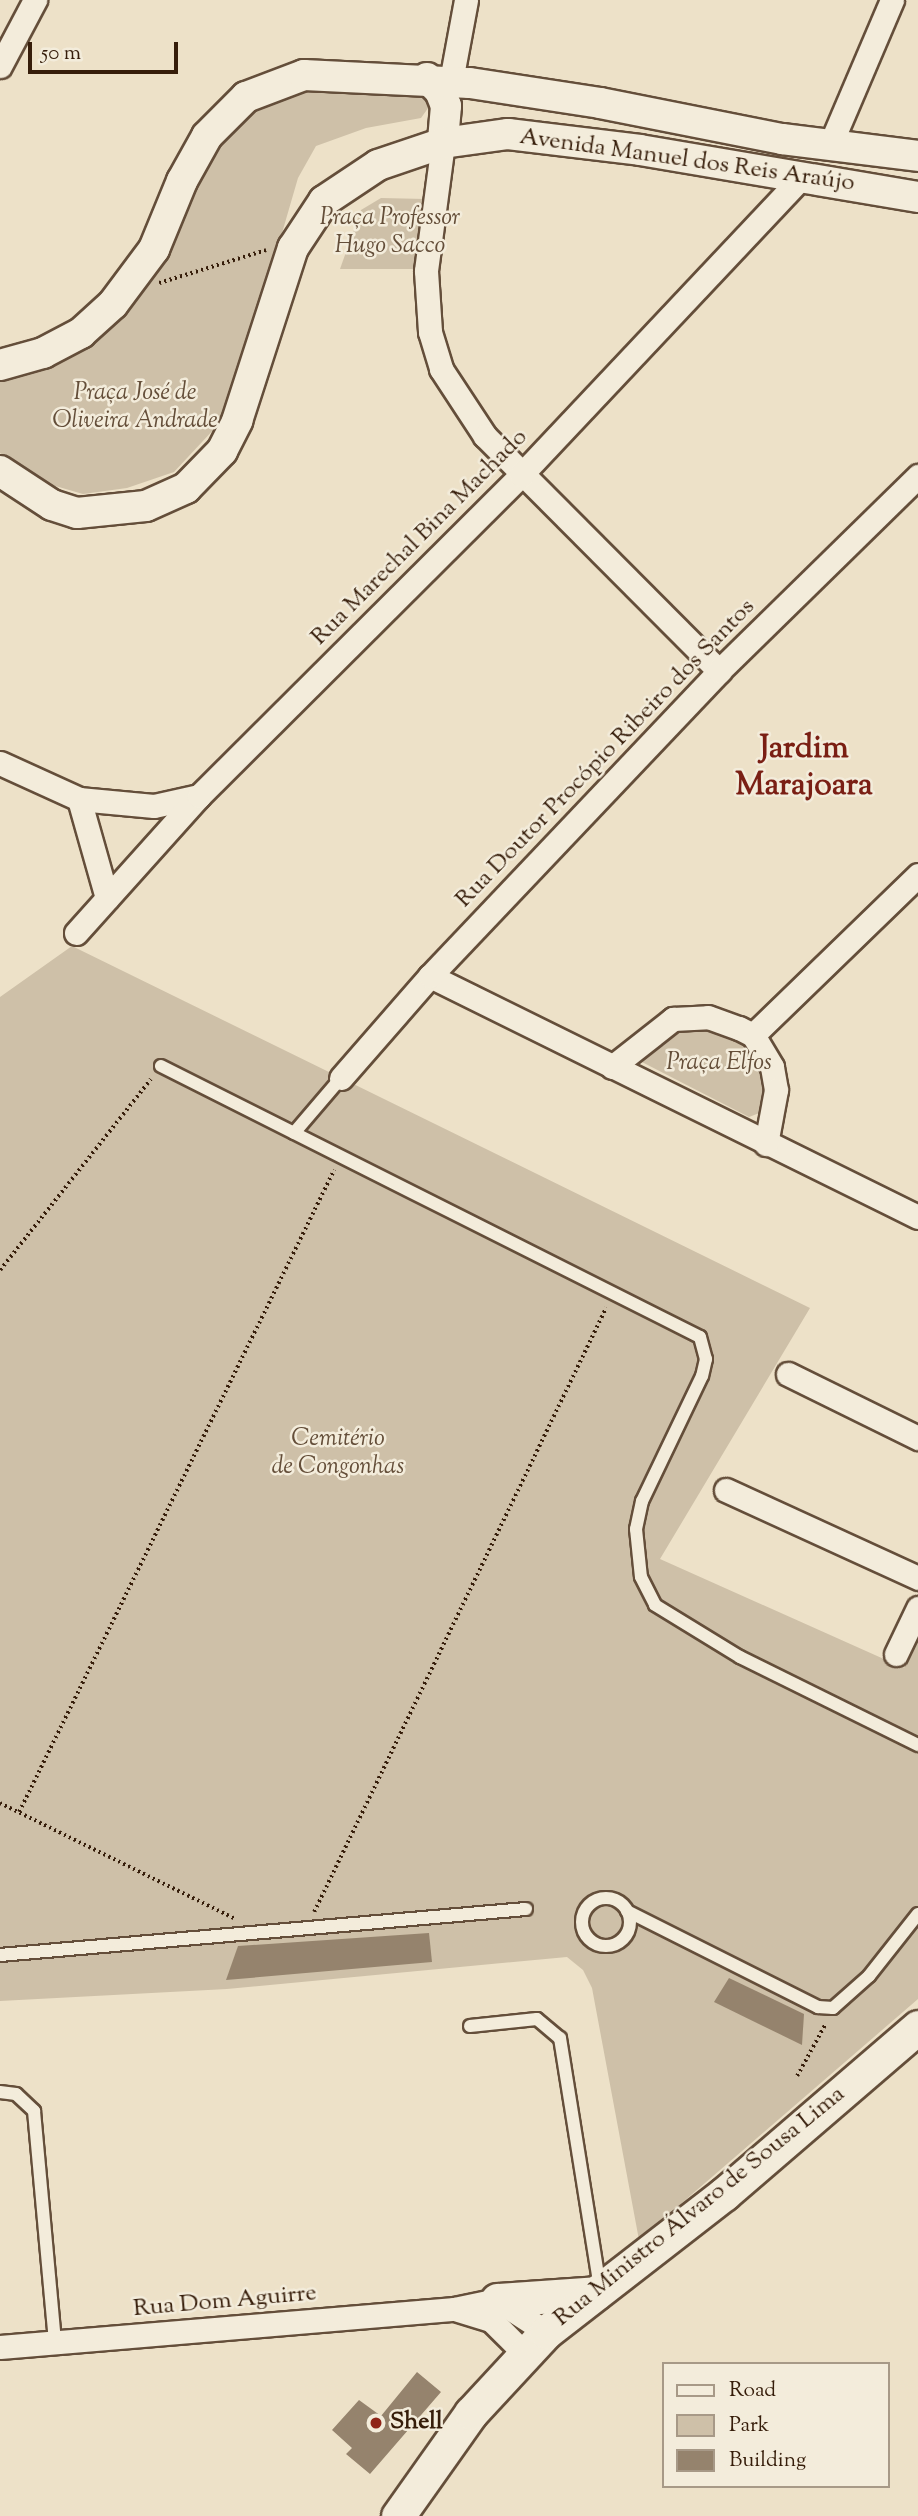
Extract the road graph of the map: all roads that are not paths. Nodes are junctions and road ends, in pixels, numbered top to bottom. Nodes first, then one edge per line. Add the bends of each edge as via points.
1 (34, 0) edge
2 (466, 0) edge
3 (892, 0) edge
4 (0, 66) edge
5 (439, 80) junction
6 (443, 143) junction
7 (831, 143) junction
8 (918, 156) edge
9 (800, 179) junction
10 (918, 197) edge
11 (0, 365) edge
12 (0, 471) edge
13 (521, 475) junction
14 (918, 476) edge
15 (719, 671) junction
16 (0, 763) edge
17 (199, 796) junction
18 (79, 799) junction
19 (918, 875) edge
20 (107, 898) junction
21 (76, 933) dead end
22 (430, 976) junction
23 (753, 1035) junction
24 (161, 1066) road end
25 (611, 1067) junction
26 (341, 1078) joint
27 (294, 1133) junction
28 (766, 1144) junction
29 (918, 1217) edge
30 (788, 1374) dead end
31 (918, 1438) edge
32 (726, 1490) dead end
33 (918, 1578) edge
34 (918, 1608) edge
35 (897, 1654) dead end
36 (918, 1745) edge
37 (526, 1909) dead end
38 (627, 1910) dead end
39 (918, 1914) edge
40 (0, 1955) edge
41 (470, 2026) dead end
42 (918, 2027) edge
43 (0, 2092) edge
44 (598, 2291) junction
45 (497, 2300) junction
46 (454, 2309) junction
47 (55, 2342) junction
48 (536, 2343) junction
49 (0, 2347) edge
50 (398, 2516) edge

1 - 4 street
2 - 5 street
3 - 7 street
5 - 6 street via 446,106
5 - 7 street, Avenida Manuel dos Reis Araújo via 600,103 782,139
5 - 11 street, Avenida Manuel dos Reis Araújo via 304,75 246,97 207,136 182,181 155,249 120,295 81,333 43,353
6 - 9 street, Avenida Manuel dos Reis Araújo via 508,134 640,150
6 - 12 street, Avenida Manuel dos Reis Araújo via 359,175 324,201 298,240 237,421 204,474 146,506 77,513 52,505
6 - 13 street via 426,271 430,332 441,369 458,401
7 - 8 street, Avenida Manuel dos Reis Araújo
9 - 10 street, Avenida Manuel dos Reis Araújo
9 - 13 street, Rua Marechal Bina Machado
13 - 15 street
13 - 17 street, Rua Marechal Bina Machado
14 - 15 street, Rua Doutor Procópio Ribeiro dos Santos
15 - 22 street, Rua Doutor Procópio Ribeiro dos Santos
16 - 18 street
17 - 18 street via 155,806
17 - 20 street, Rua Marechal Bina Machado
18 - 20 street
19 - 23 street
20 - 21 street, Rua Marechal Bina Machado
22 - 25 street
22 - 26 street, Rua Doutor Procópio Ribeiro dos Santos
23 - 25 street via 708,1017 673,1019
23 - 28 street via 772,1067 776,1090
24 - 27 lane
25 - 28 street
26 - 27 lane
27 - 36 lane via 689,1328 705,1347 702,1376 642,1501 636,1529 641,1577 656,1605 729,1650
28 - 29 street
30 - 31 street
32 - 33 street
34 - 35 street
37 - 40 lane
38 - 39 lane via 818,2007 833,2008 869,1976
41 - 44 lane via 537,2019 560,2038
42 - 44 main road, Rua Ministro Álvaro de Sousa Lima via 724,2194
43 - 47 lane via 16,2094 34,2111
44 - 45 main road
44 - 48 main road, Rua Ministro Álvaro de Sousa Lima
45 - 46 street, Rua Dom Aguirre
45 - 48 street
46 - 47 street, Rua Dom Aguirre
46 - 48 street, Rua Dom Aguirre via 491,2320
47 - 49 street, Rua Dom Aguirre
48 - 50 main road, Rua Ministro Álvaro de Sousa Lima via 464,2423

